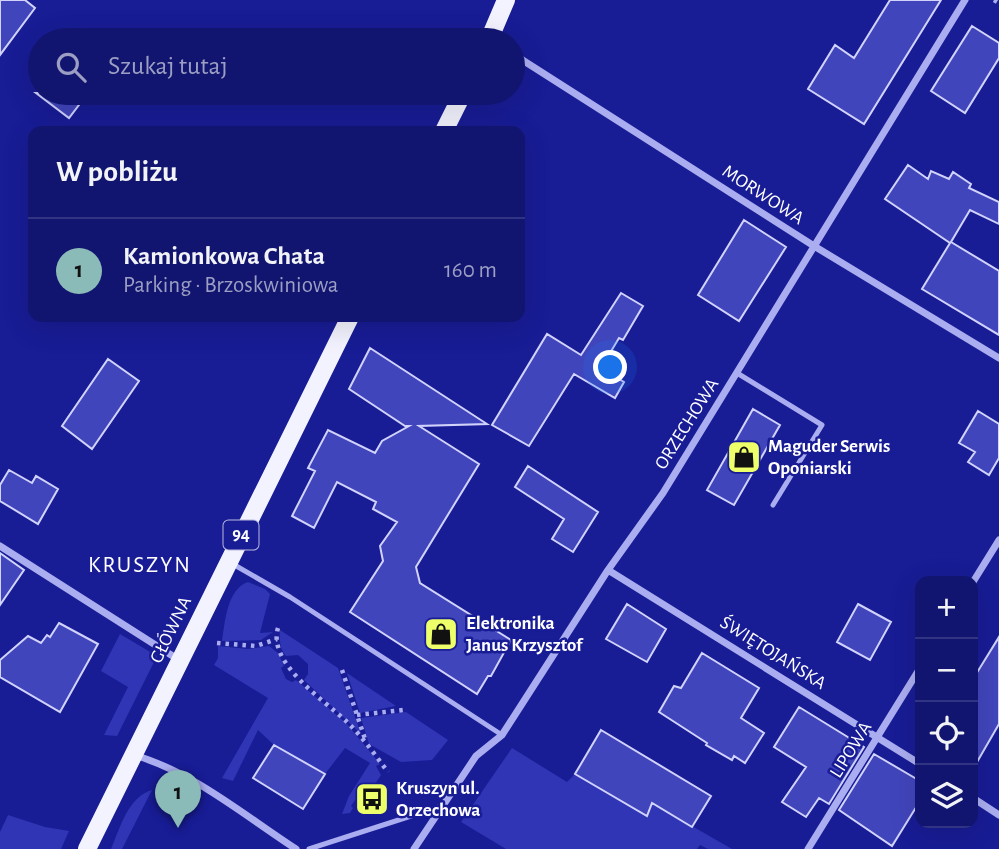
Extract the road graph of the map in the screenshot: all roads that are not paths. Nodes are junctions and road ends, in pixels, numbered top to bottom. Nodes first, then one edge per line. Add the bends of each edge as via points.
1 (506, 0) edge
2 (965, 0) edge
3 (494, 28) edge
4 (525, 62) edge
5 (457, 105) edge
6 (446, 126) edge
7 (814, 246) junction
8 (348, 322) edge
9 (999, 358) edge
10 (737, 373) junction
11 (773, 505) dead end
12 (999, 540) edge
13 (0, 546) edge
14 (228, 562) junction
15 (608, 570) junction
16 (977, 576) edge
17 (180, 660) junction
18 (915, 676) edge
19 (502, 736) junction
20 (878, 737) junction
21 (134, 755) junction
22 (915, 761) edge
23 (978, 801) edge
24 (442, 806) junction
25 (999, 815) edge
26 (87, 849) edge
27 (296, 849) edge
28 (309, 849) edge
29 (414, 849) edge
30 (808, 849) edge

1 - 3 main road
2 - 7 street, ORZECHOWA
4 - 7 street, MORWOWA
5 - 6 main road
7 - 9 street, MORWOWA
7 - 10 street, ORZECHOWA
8 - 14 main road, GŁÓWNA / 94
10 - 11 lane via 822,425
10 - 15 street, ORZECHOWA via 663,493
12 - 16 street
13 - 17 street
14 - 17 main road, GŁÓWNA / 94
14 - 19 lane via 290,597
15 - 19 street, ORZECHOWA
15 - 20 street, ŚWIĘTOJAŃSKA
17 - 21 main road, GŁÓWNA / 94
18 - 20 street, LIPOWA
19 - 24 street, ORZECHOWA via 476,756
20 - 22 street, ŚWIĘTOJAŃSKA
20 - 30 street, LIPOWA
21 - 26 main road, GŁÓWNA / 94
21 - 27 street via 208,791
23 - 25 street
24 - 28 lane
24 - 29 street, ORZECHOWA

